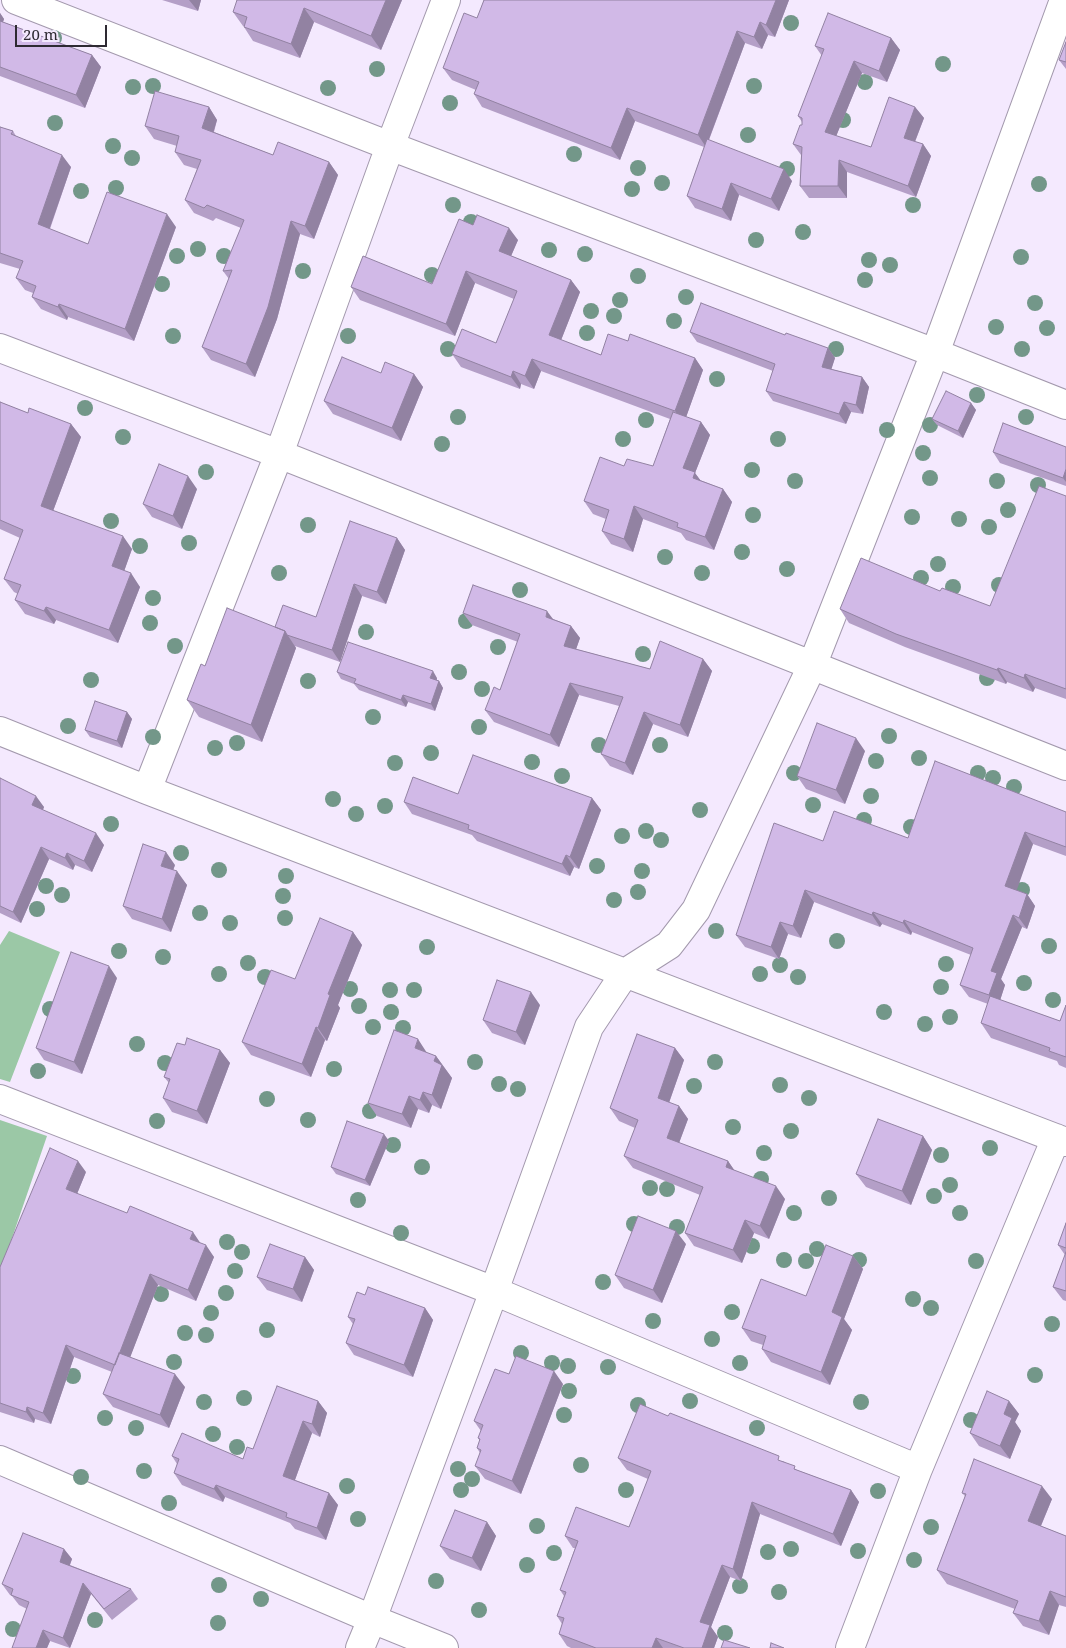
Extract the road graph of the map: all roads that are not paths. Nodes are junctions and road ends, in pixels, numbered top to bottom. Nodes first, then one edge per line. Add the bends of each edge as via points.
1 (16, 0) edge
2 (446, 0) edge
3 (1064, 0) edge
4 (390, 146) junction
5 (0, 348) edge
6 (935, 353) junction
7 (1066, 405) edge
8 (279, 454) junction
9 (812, 666) junction
10 (0, 731) edge
11 (1066, 766) edge
12 (147, 790) junction
13 (625, 972) junction
14 (0, 1099) edge
15 (1061, 1140) edge
16 (494, 1291) junction
17 (0, 1460) edge
18 (918, 1469) junction
19 (372, 1619) junction
20 (360, 1648) edge
21 (444, 1648) edge
22 (850, 1648) edge

1 - 4 street
2 - 4 street
3 - 6 street
4 - 6 street
4 - 8 street
5 - 8 street
6 - 7 street
6 - 9 street
8 - 9 street
8 - 12 street
9 - 11 street
9 - 13 street via 696,910 669,945
10 - 12 street
12 - 13 street
13 - 15 street
13 - 16 street via 589,1027
14 - 16 street
15 - 18 street
16 - 18 street
16 - 19 street
17 - 19 street
18 - 22 street
19 - 20 street
19 - 21 street

